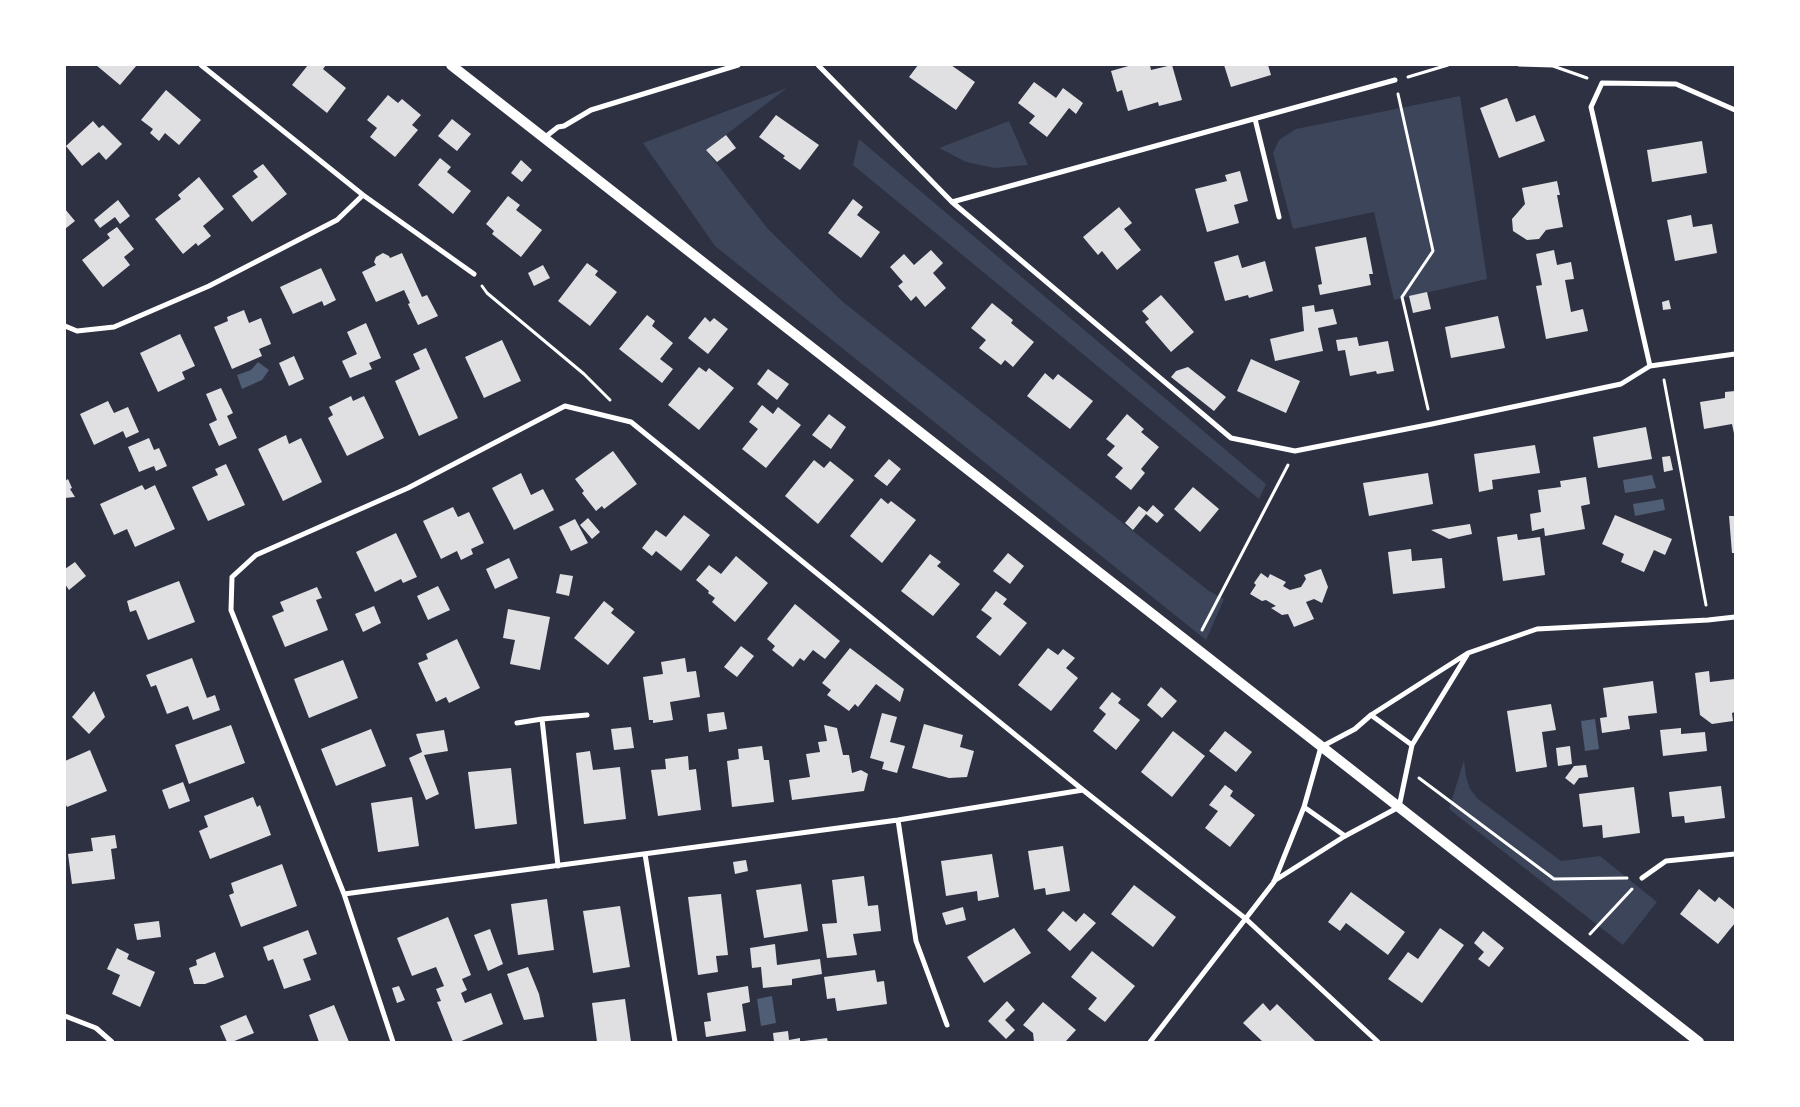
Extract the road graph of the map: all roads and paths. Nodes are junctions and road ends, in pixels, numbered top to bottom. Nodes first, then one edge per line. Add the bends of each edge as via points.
1 (201, 65) edge
2 (451, 65) edge
3 (738, 65) edge
4 (818, 65) edge
5 (1448, 65) edge
6 (1520, 65) edge
7 (1395, 80) junction
8 (1602, 83) junction
9 (1735, 110) edge
10 (1255, 118) junction
11 (543, 138) junction
12 (363, 195) junction
13 (952, 202) junction
14 (1279, 217) dead end
15 (474, 274) joint
16 (65, 326) edge
17 (1735, 354) edge
18 (1661, 364) junction
19 (1650, 366) junction
20 (631, 422) junction
21 (1432, 424) junction
22 (1295, 451) junction
23 (1735, 617) edge
24 (1708, 620) junction
25 (1190, 644) junction
26 (1468, 653) junction
27 (586, 715) dead end
28 (1371, 715) junction
29 (542, 719) junction
30 (517, 723) dead end
31 (1412, 745) junction
32 (1321, 747) junction
33 (1407, 769) junction
34 (1083, 790) junction
35 (1304, 807) junction
36 (1399, 808) junction
37 (898, 820) junction
38 (1346, 836) junction
39 (645, 854) junction
40 (1735, 854) edge
41 (558, 866) junction
42 (1642, 878) junction
43 (1274, 882) junction
44 (344, 894) junction
45 (1246, 919) junction
46 (1578, 948) junction
47 (65, 1016) edge
48 (948, 1024) dead end
49 (112, 1042) edge
50 (393, 1042) edge
51 (675, 1042) edge
52 (1150, 1042) edge
53 (1378, 1042) edge
54 (1699, 1042) edge

1 - 12 street
2 - 11 main road
3 - 11 street via 591,110
4 - 13 street
5 - 7 path
6 - 8 path via 1553,66
7 - 10 street
7 - 21 path via 1432,251 1402,297
8 - 9 street via 1676,84
8 - 19 street via 1591,107
10 - 13 street
10 - 14 street
11 - 25 main road
12 - 15 street
12 - 16 street via 337,220 209,286 114,327 77,331
13 - 22 street via 1230,438
15 - 20 path via 487,293 584,374
17 - 18 street
18 - 19 street
18 - 24 path
19 - 21 street via 1621,384
20 - 34 street
20 - 44 street via 565,406 408,488 256,555 232,577 231,610
21 - 22 street
22 - 25 path via 1204,628
23 - 24 street
24 - 26 street via 1536,629
25 - 32 main road
26 - 28 street
26 - 31 street
27 - 29 street
28 - 31 street
28 - 32 street via 1355,729
29 - 30 street
29 - 41 street
31 - 33 street
32 - 35 street
32 - 36 main road
33 - 36 street
33 - 42 path via 1554,879
34 - 37 street
34 - 45 street
35 - 38 street
35 - 43 street
36 - 38 street
36 - 46 main road
37 - 39 street
37 - 48 street via 916,941
38 - 43 street
39 - 41 street
39 - 51 street
40 - 42 street via 1666,862
41 - 44 street
42 - 46 path
43 - 45 street
44 - 50 street
45 - 52 street
45 - 53 street
46 - 54 main road
47 - 49 street via 96,1028

